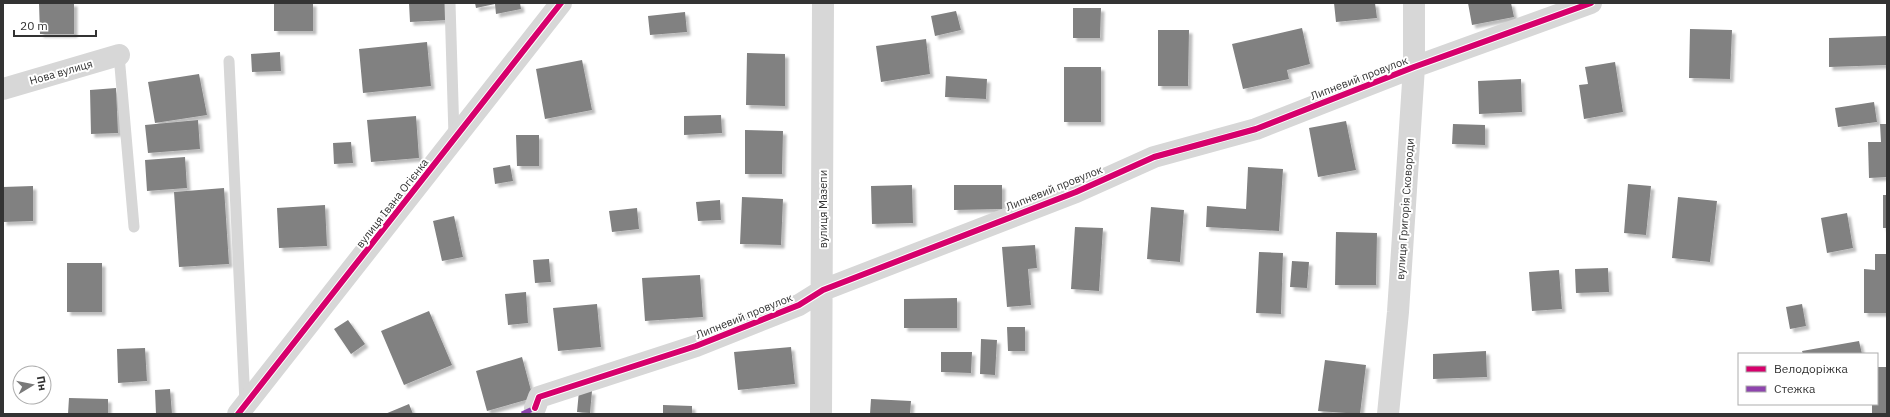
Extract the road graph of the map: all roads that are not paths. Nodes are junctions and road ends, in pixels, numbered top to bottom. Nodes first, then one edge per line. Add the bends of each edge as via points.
1 (450, 3) edge
2 (560, 3) edge
3 (823, 3) edge
4 (1414, 3) edge
5 (1591, 3) edge
6 (119, 55) joint
7 (229, 60) dead end
8 (1414, 67) junction
9 (3, 89) edge
10 (454, 140) junction
11 (134, 227) dead end
12 (823, 290) junction
13 (535, 408) dead end
14 (241, 410) edge
15 (822, 414) edge
16 (1388, 414) edge

1 - 10 lane
2 - 10 street, вулиця Івана Огієнка
3 - 12 street, вулиця Мазепи
4 - 8 street, вулиця Григорія Сковороди
5 - 8 street, Липневий провулок
6 - 9 street, Нова вулиця
6 - 11 lane
7 - 14 lane
8 - 12 street, Липневий провулок via 1256,129 1154,157 1076,192
8 - 16 street, вулиця Григорія Сковороди via 1398,312
10 - 14 street, вулиця Івана Огієнка
12 - 13 street, Липневий провулок via 798,305 696,346 539,396
12 - 15 street, вулиця Мазепи

